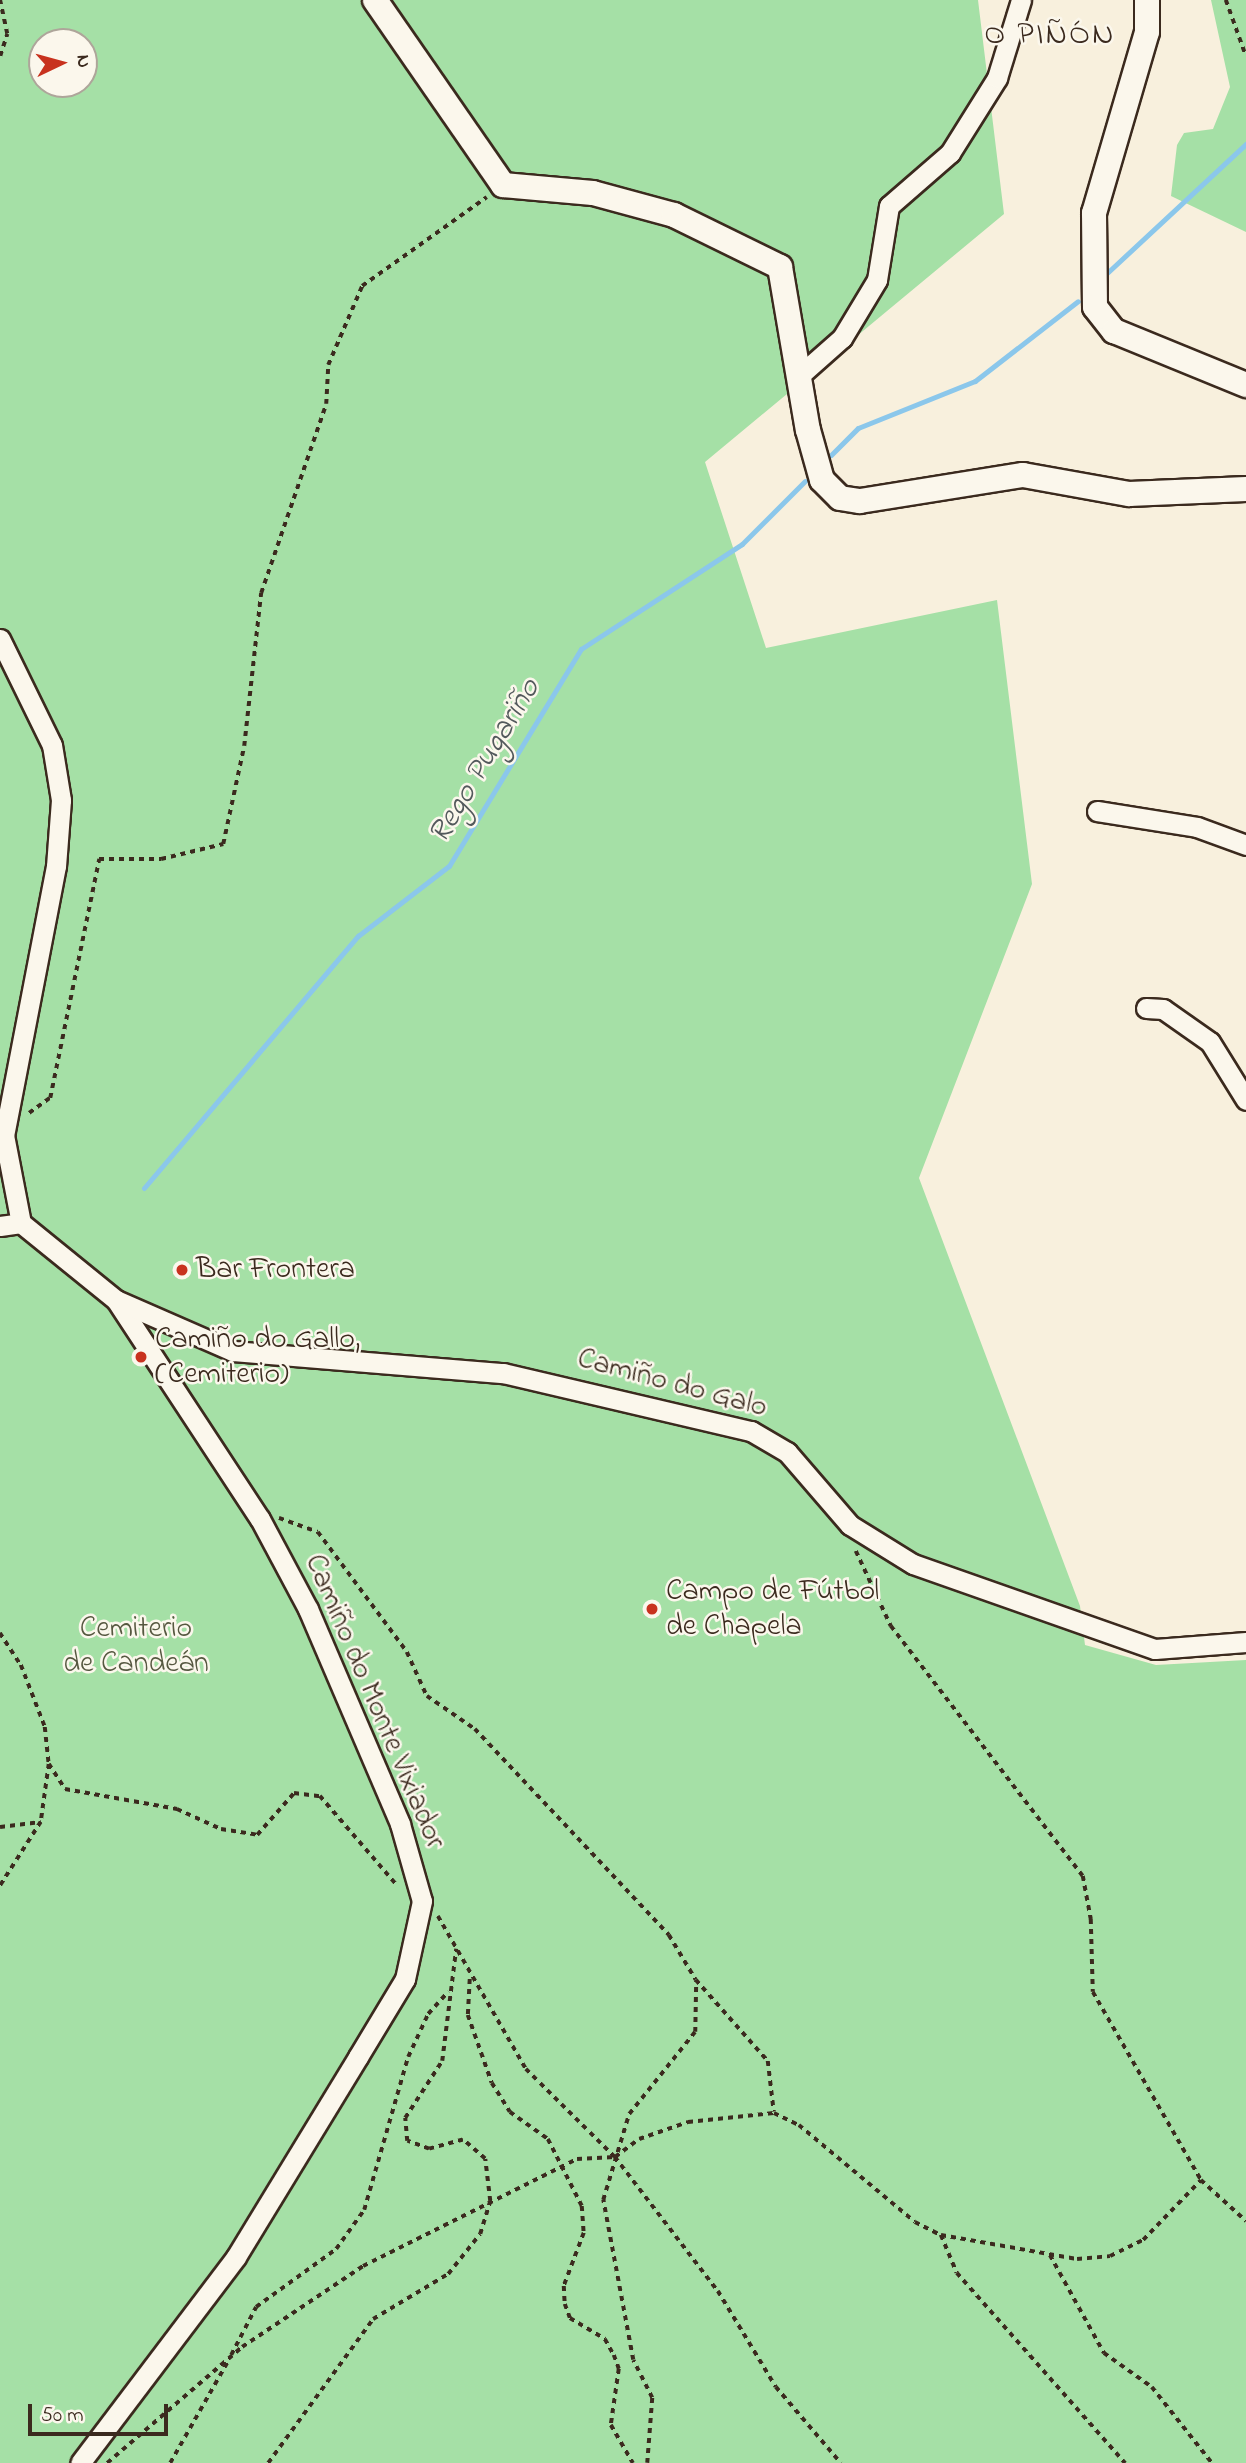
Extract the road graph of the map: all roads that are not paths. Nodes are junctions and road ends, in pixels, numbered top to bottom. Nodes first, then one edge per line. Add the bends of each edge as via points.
1 (375, 0) edge
2 (1021, 0) edge
3 (1147, 0) edge
4 (800, 375) junction
5 (1246, 385) edge
6 (1246, 489) edge
7 (0, 639) edge
8 (1097, 811) dead end
9 (1246, 845) edge
10 (1146, 1008) dead end
11 (1246, 1100) edge
12 (21, 1223) junction
13 (0, 1226) edge
14 (116, 1300) junction
15 (1246, 1642) edge
16 (80, 2463) edge

1 - 4 street via 503,185 593,193 674,215 768,256 788,284
2 - 4 street via 997,78 950,153 889,206 877,280 842,338
3 - 5 street via 1147,32 1094,213 1095,307 1101,320 1124,336
4 - 6 street via 822,480 841,498 860,501 1024,475 1129,494
7 - 12 street via 52,745 61,800 56,866 6,1128
8 - 9 street via 1197,827
10 - 11 street via 1163,1009 1210,1042
12 - 13 street
12 - 14 street, Camiño do Monte Vixiador
14 - 15 street, Camiño do Galo via 233,1351 503,1373 751,1431 787,1452 850,1525 913,1564 1155,1649
14 - 16 street, Camiño do Monte Vixiador via 260,1519 308,1609 400,1824 422,1901 405,1979 236,2257

